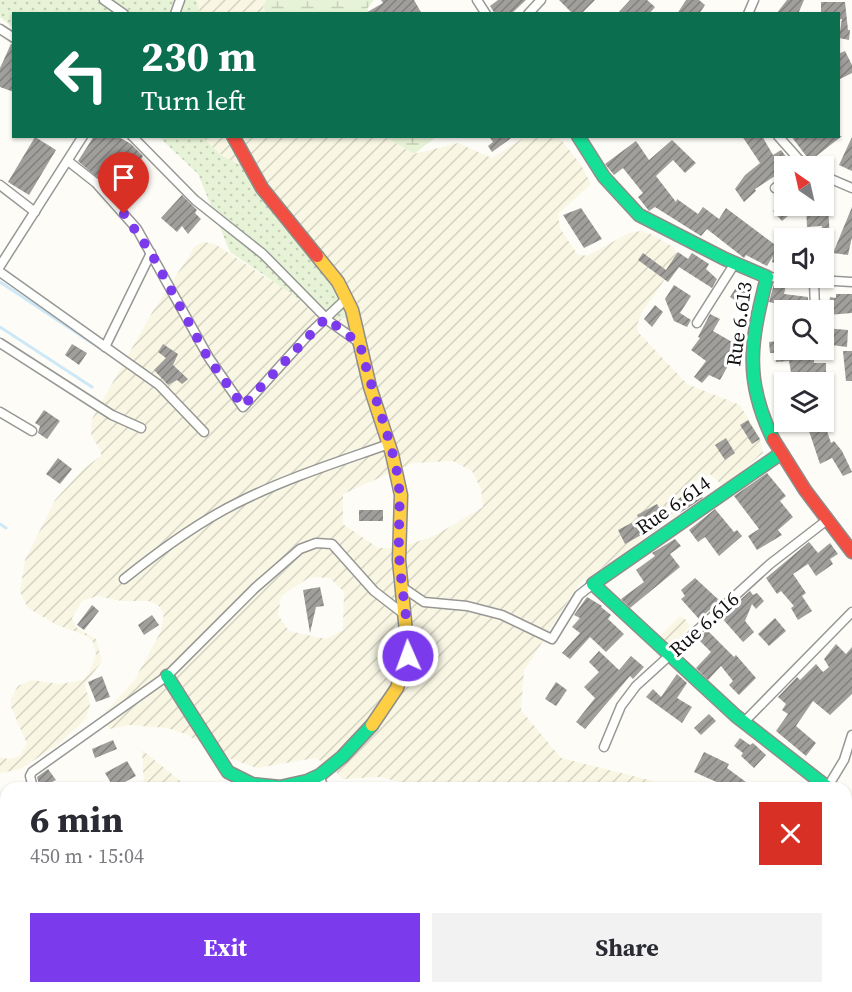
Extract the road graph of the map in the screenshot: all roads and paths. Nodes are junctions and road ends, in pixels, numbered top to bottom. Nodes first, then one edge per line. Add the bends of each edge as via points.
1 (104, 0) edge
2 (541, 0) edge
3 (121, 12) edge
4 (530, 12) edge
5 (82, 138) edge
6 (134, 138) edge
7 (234, 138) edge
8 (581, 138) edge
9 (780, 138) edge
10 (795, 156) edge
11 (68, 161) junction
12 (834, 180) edge
13 (0, 185) edge
14 (852, 188) edge
15 (34, 213) junction
16 (151, 253) junction
17 (735, 263) junction
18 (0, 266) edge
19 (0, 272) edge
20 (768, 277) junction
21 (774, 278) edge
22 (834, 282) edge
23 (852, 282) edge
24 (347, 298) junction
25 (326, 318) junction
26 (697, 323) dead end
27 (0, 343) edge
28 (360, 344) junction
29 (105, 346) junction
30 (0, 412) edge
31 (141, 428) dead end
32 (32, 431) dead end
33 (204, 432) dead end
34 (389, 444) junction
35 (780, 454) junction
36 (827, 520) junction
37 (852, 552) edge
38 (124, 579) dead end
39 (595, 586) junction
40 (402, 587) junction
41 (852, 612) edge
42 (405, 615) junction
43 (669, 655) junction
44 (167, 676) junction
45 (745, 721) junction
46 (852, 735) edge
47 (604, 747) dead end
48 (32, 782) edge
49 (240, 782) edge
50 (323, 782) edge
51 (820, 782) edge
52 (830, 782) edge

1 - 3 street
2 - 4 street
5 - 11 street
6 - 25 street via 195,200 263,254
7 - 24 street via 267,196
8 - 17 street, Rue 6.613 via 604,177 639,215
9 - 10 street
11 - 15 street
11 - 16 street via 111,198
12 - 14 street
13 - 15 street
15 - 18 street
16 - 25 street via 208,358 243,406
16 - 29 street
17 - 20 street, Rue 6.613
17 - 26 street
19 - 29 street
20 - 21 street
20 - 35 street, Rue 6.613 via 751,352 751,370 754,395
22 - 23 street
24 - 25 street
24 - 28 street
25 - 28 street
27 - 31 street via 81,397
28 - 34 street
29 - 33 street via 159,385
30 - 32 street
34 - 38 street via 286,480 236,503
34 - 40 street via 401,498 398,548
35 - 36 street, Rue 6.613
35 - 39 street, Rue 6.614
36 - 37 street, Rue 6.613
36 - 43 street, Rue 6.616 via 770,564
39 - 40 street via 579,595 552,639 502,615 467,606 424,602
39 - 43 street
40 - 42 street
41 - 45 street
42 - 44 street via 374,591 332,544 316,543 300,549 255,588
42 - 50 street via 409,636 403,675 368,731
43 - 45 street
43 - 47 street, Rue 6.616 via 621,706
44 - 48 street via 32,772
44 - 49 street via 228,772
45 - 51 street
46 - 52 street via 844,760

